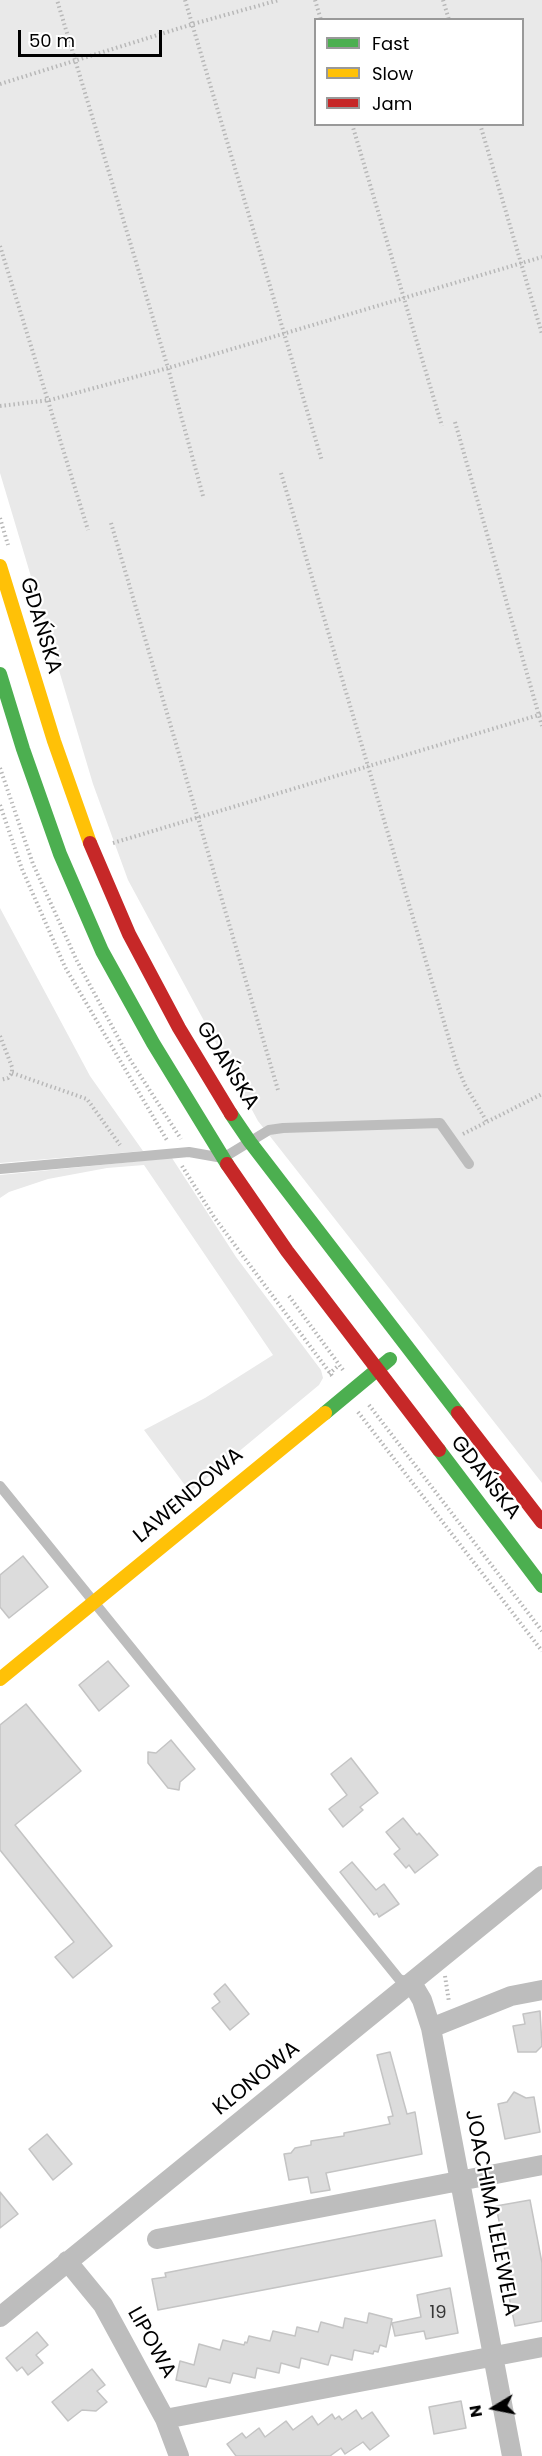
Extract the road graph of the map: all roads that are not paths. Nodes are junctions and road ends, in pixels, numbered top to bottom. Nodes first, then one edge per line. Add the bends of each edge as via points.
1 (0, 566) edge
2 (0, 674) edge
3 (250, 1142) junction
4 (223, 1158) junction
5 (469, 1164) dead end
6 (0, 1169) edge
7 (406, 1346) junction
8 (375, 1370) junction
9 (0, 1486) edge
10 (542, 1522) edge
11 (542, 1586) edge
12 (94, 1601) junction
13 (0, 1679) edge
14 (542, 1876) edge
15 (412, 1983) junction
16 (542, 1990) edge
17 (431, 2028) junction
18 (542, 2165) edge
19 (460, 2181) junction
20 (157, 2238) dead end
21 (67, 2261) junction
22 (0, 2317) edge
23 (542, 2348) edge
24 (494, 2357) junction
25 (165, 2419) junction
26 (179, 2456) edge
27 (512, 2456) edge

1 - 3 main road, GDAŃSKA via 77,807 129,934 179,1029
2 - 4 main road, GDAŃSKA via 60,854 102,951
3 - 4 lane
3 - 5 lane via 269,1130 283,1128 440,1124
3 - 7 main road, GDAŃSKA
4 - 6 lane via 189,1152
4 - 8 main road, GDAŃSKA
7 - 8 main road, LAWENDOWA
7 - 10 main road, GDAŃSKA
8 - 11 main road, GDAŃSKA
8 - 12 main road, LAWENDOWA
9 - 12 lane
12 - 13 main road, LAWENDOWA
12 - 15 lane via 399,1979
14 - 15 street, KLONOWA
15 - 17 street, JOACHIMA LELEWELA
15 - 21 street, KLONOWA
16 - 17 street via 511,1996
17 - 19 street, JOACHIMA LELEWELA
18 - 19 street
19 - 20 street
19 - 24 street, JOACHIMA LELEWELA
21 - 22 street, KLONOWA
21 - 25 street, LIPOWA via 103,2305
23 - 24 street
24 - 25 street
24 - 27 street, JOACHIMA LELEWELA
25 - 26 street, LIPOWA

